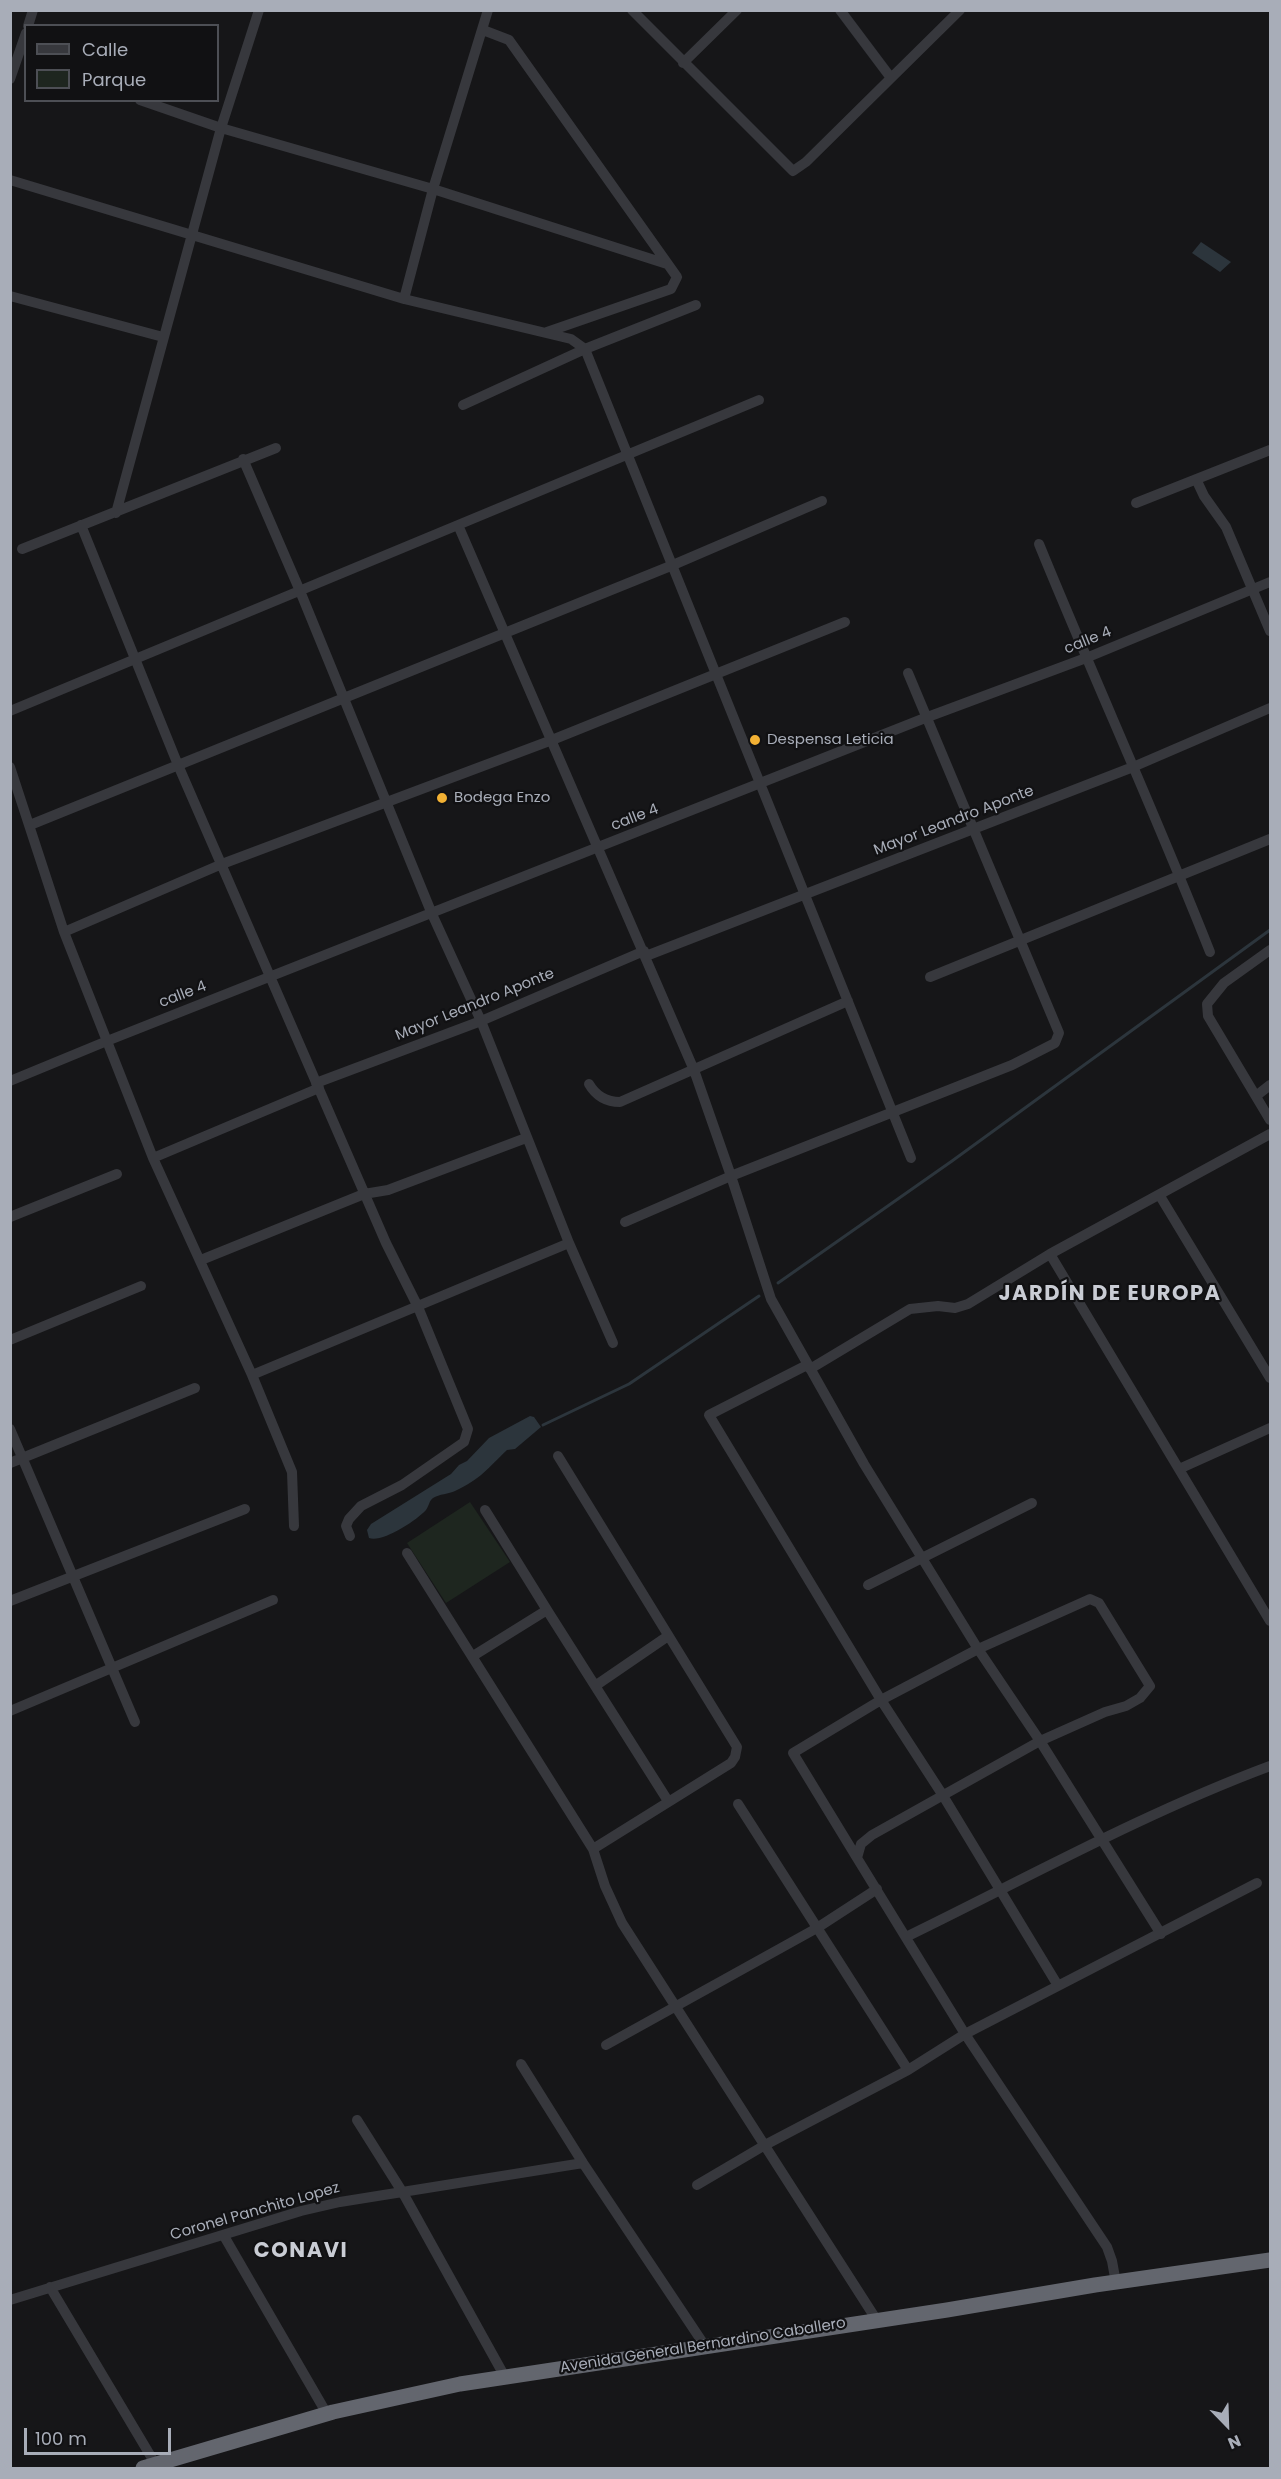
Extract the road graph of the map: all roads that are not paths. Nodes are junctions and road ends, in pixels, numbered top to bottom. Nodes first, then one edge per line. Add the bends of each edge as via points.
1 (259, 10) edge
2 (488, 10) edge
3 (632, 10) edge
4 (737, 10) edge
5 (840, 10) edge
6 (960, 10) edge
7 (483, 30) junction
8 (24, 40) edge
9 (18, 60) edge
10 (683, 63) junction
11 (891, 78) junction
12 (10, 79) edge
13 (146, 102) edge
14 (221, 128) junction
15 (10, 180) edge
16 (433, 189) junction
17 (191, 235) junction
18 (667, 264) junction
19 (10, 296) edge
20 (404, 299) junction
21 (696, 305) dead end
22 (546, 332) junction
23 (163, 337) junction
24 (585, 349) junction
25 (759, 400) dead end
26 (463, 405) dead end
27 (276, 448) dead end
28 (1270, 450) edge
29 (628, 455) junction
30 (243, 459) junction
31 (1196, 479) junction
32 (822, 501) dead end
33 (1136, 503) dead end
34 (116, 513) junction
35 (81, 525) junction
36 (458, 525) junction
37 (1039, 544) dead end
38 (22, 549) dead end
39 (673, 565) junction
40 (1270, 582) edge
41 (1254, 589) junction
42 (300, 591) junction
43 (846, 622) dead end
44 (1270, 631) edge
45 (503, 634) junction
46 (1086, 658) junction
47 (136, 659) junction
48 (717, 673) junction
49 (908, 673) dead end
50 (343, 699) junction
51 (1270, 708) edge
52 (10, 711) edge
53 (925, 718) junction
54 (552, 740) junction
55 (178, 765) junction
56 (10, 767) edge
57 (1133, 767) junction
58 (762, 784) junction
59 (387, 803) junction
60 (30, 825) junction
61 (975, 829) junction
62 (1270, 838) edge
63 (598, 849) junction
64 (222, 864) junction
65 (1180, 876) junction
66 (804, 895) junction
67 (432, 914) junction
68 (64, 932) junction
69 (1021, 940) junction
70 (1270, 950) edge
71 (1210, 952) dead end
72 (645, 953) junction
73 (270, 977) junction
74 (930, 977) dead end
75 (848, 1001) junction
76 (481, 1021) junction
77 (107, 1041) junction
78 (694, 1070) junction
79 (10, 1082) edge
80 (590, 1084) dead end
81 (1270, 1085) edge
82 (317, 1086) junction
83 (1256, 1096) junction
84 (892, 1112) junction
85 (1270, 1120) edge
86 (1270, 1134) edge
87 (525, 1138) junction
88 (153, 1158) junction
89 (911, 1158) dead end
90 (117, 1174) dead end
91 (731, 1176) junction
92 (364, 1194) junction
93 (1160, 1196) junction
94 (10, 1217) edge
95 (625, 1222) dead end
96 (568, 1243) junction
97 (1050, 1254) junction
98 (201, 1260) junction
99 (141, 1286) dead end
100 (418, 1307) junction
101 (10, 1340) edge
102 (614, 1343) dead end
103 (808, 1367) junction
104 (252, 1375) junction
105 (1270, 1378) edge
106 (195, 1388) dead end
107 (1270, 1428) edge
108 (10, 1429) edge
109 (558, 1456) dead end
110 (23, 1458) junction
111 (10, 1463) edge
112 (1179, 1469) junction
113 (1032, 1503) dead end
114 (245, 1509) dead end
115 (485, 1510) dead end
116 (294, 1526) dead end
117 (350, 1536) dead end
118 (407, 1553) dead end
119 (921, 1556) junction
120 (73, 1577) junction
121 (868, 1585) dead end
122 (273, 1600) dead end
123 (10, 1601) edge
124 (547, 1610) junction
125 (1270, 1621) edge
126 (668, 1636) junction
127 (978, 1649) junction
128 (473, 1656) junction
129 (112, 1668) junction
130 (595, 1686) junction
131 (881, 1700) junction
132 (10, 1711) edge
133 (135, 1722) dead end
134 (1040, 1741) junction
135 (1270, 1766) edge
136 (942, 1794) junction
137 (668, 1801) junction
138 (738, 1804) dead end
139 (1101, 1838) junction
140 (593, 1849) junction
141 (857, 1858) junction
142 (1257, 1883) dead end
143 (877, 1889) junction
144 (1000, 1891) junction
145 (817, 1928) junction
146 (1161, 1934) junction
147 (906, 1937) junction
148 (1057, 1984) junction
149 (675, 2006) junction
150 (965, 2034) junction
151 (606, 2045) dead end
152 (521, 2064) dead end
153 (908, 2070) junction
154 (357, 2120) dead end
155 (765, 2145) junction
156 (583, 2163) junction
157 (697, 2185) dead end
158 (403, 2193) junction
159 (224, 2236) junction
160 (1270, 2260) edge
161 (1116, 2283) junction
162 (50, 2288) junction
163 (10, 2300) edge
164 (876, 2319) junction
165 (705, 2346) junction
166 (506, 2377) junction
167 (327, 2414) junction
168 (150, 2467) edge

1 - 14 street
2 - 7 street
3 - 10 street
4 - 10 street
5 - 11 street
6 - 11 street
7 - 16 street
7 - 18 street via 509,40
8 - 9 street
9 - 12 street
10 - 11 street via 793,171
13 - 14 street
14 - 16 street
14 - 17 street
15 - 17 street
16 - 18 street
16 - 20 street
17 - 20 street
17 - 23 street
18 - 22 street via 677,277 671,289
19 - 23 street
20 - 22 street
21 - 24 street
22 - 24 street via 571,339
23 - 34 street
24 - 26 street
24 - 29 street
25 - 29 street
27 - 30 street
28 - 31 street
29 - 36 street
29 - 39 street
30 - 34 street
30 - 42 street
31 - 33 street
31 - 41 street via 1226,526
32 - 39 street
34 - 35 street
35 - 38 street
35 - 47 street
36 - 42 street
36 - 45 street
37 - 46 street
39 - 45 street
39 - 48 street
40 - 41 street, calle 4
41 - 44 street
41 - 46 street, calle 4
42 - 47 street
42 - 50 street
43 - 48 street
45 - 50 street
45 - 54 street
46 - 53 street, calle 4
46 - 57 street
47 - 52 street
47 - 55 street
48 - 54 street
48 - 58 street
49 - 53 street
50 - 55 street
50 - 59 street
51 - 57 street, Mayor Leandro Aponte
53 - 58 street, calle 4
53 - 61 street
54 - 59 street
54 - 63 street
55 - 60 street
55 - 64 street
56 - 60 street
57 - 61 street, Mayor Leandro Aponte
57 - 65 street
58 - 63 street, calle 4
58 - 66 street
59 - 64 street
59 - 67 street
60 - 68 street
61 - 66 street, Mayor Leandro Aponte
61 - 69 street
62 - 65 street
63 - 67 street, calle 4
63 - 72 street
64 - 68 street
64 - 73 street
65 - 69 street
65 - 71 street
66 - 72 street, Mayor Leandro Aponte
66 - 75 street
67 - 73 street, calle 4
67 - 76 street
68 - 77 street
69 - 74 street
69 - 84 street via 1059,1033 1055,1043 1012,1065
70 - 83 street via 1224,983 1207,1004 1208,1016
72 - 76 street, Mayor Leandro Aponte
72 - 78 street
73 - 77 street, calle 4
73 - 82 street
75 - 78 street
75 - 84 street
76 - 82 street, Mayor Leandro Aponte
76 - 87 street
77 - 79 street, calle 4
77 - 88 street
78 - 80 street via 620,1102 608,1102
78 - 91 street
81 - 83 street
82 - 88 street, Mayor Leandro Aponte
82 - 92 street
83 - 85 street
84 - 89 street
84 - 91 street
86 - 93 street
87 - 92 street via 388,1190
87 - 96 street
88 - 98 street
90 - 94 street
91 - 95 street
91 - 103 street via 771,1299
92 - 98 street
92 - 100 street
93 - 97 street
93 - 105 street
96 - 100 street
96 - 102 street
97 - 103 street via 968,1304 910,1309
97 - 112 street
98 - 104 street
99 - 101 street
100 - 104 street
100 - 117 street via 468,1429 464,1442 402,1485 361,1506 346,1526
103 - 119 street
103 - 131 street via 709,1415
104 - 116 street via 292,1472
106 - 110 street
107 - 112 street
108 - 110 street
109 - 126 street
110 - 111 street
110 - 120 street
112 - 125 street
113 - 119 street
114 - 120 street
115 - 124 street
118 - 128 street
119 - 121 street
119 - 127 street
120 - 123 street
120 - 129 street
122 - 129 street
124 - 128 street
124 - 130 street
126 - 130 street
126 - 137 street via 737,1747 730,1763
127 - 131 street
127 - 134 street
127 - 134 street via 1090,1599 1099,1603 1150,1686 1126,1706
128 - 140 street
129 - 132 street
129 - 133 street
130 - 137 street
131 - 136 street
131 - 141 street via 793,1753
134 - 136 street
134 - 139 street
135 - 139 street
136 - 141 street via 872,1835 861,1844
136 - 144 street
137 - 140 street
138 - 145 street
139 - 144 street
139 - 146 street
140 - 149 street via 622,1923
141 - 143 street
142 - 146 street
143 - 145 street
143 - 147 street
144 - 147 street
144 - 148 street
145 - 149 street
145 - 153 street
146 - 148 street
147 - 150 street
148 - 150 street
149 - 151 street
149 - 155 street
150 - 153 street
150 - 161 street via 1107,2247
152 - 156 street
153 - 155 street
154 - 158 street
155 - 157 street
155 - 164 street
156 - 158 street, Coronel Panchito Lopez
156 - 165 street
158 - 159 street, Coronel Panchito Lopez via 301,2211
158 - 166 street
159 - 162 street, Coronel Panchito Lopez
159 - 167 street
160 - 161 highway, Avenida General Bernardino Caballero
161 - 164 highway, Avenida General Bernardino Caballero
162 - 163 street, Coronel Panchito Lopez
162 - 168 street
164 - 165 highway, Avenida General Bernardino Caballero
165 - 166 highway, Avenida General Bernardino Caballero
166 - 167 highway, Avenida General Bernardino Caballero
167 - 168 highway, Avenida General Bernardino Caballero

